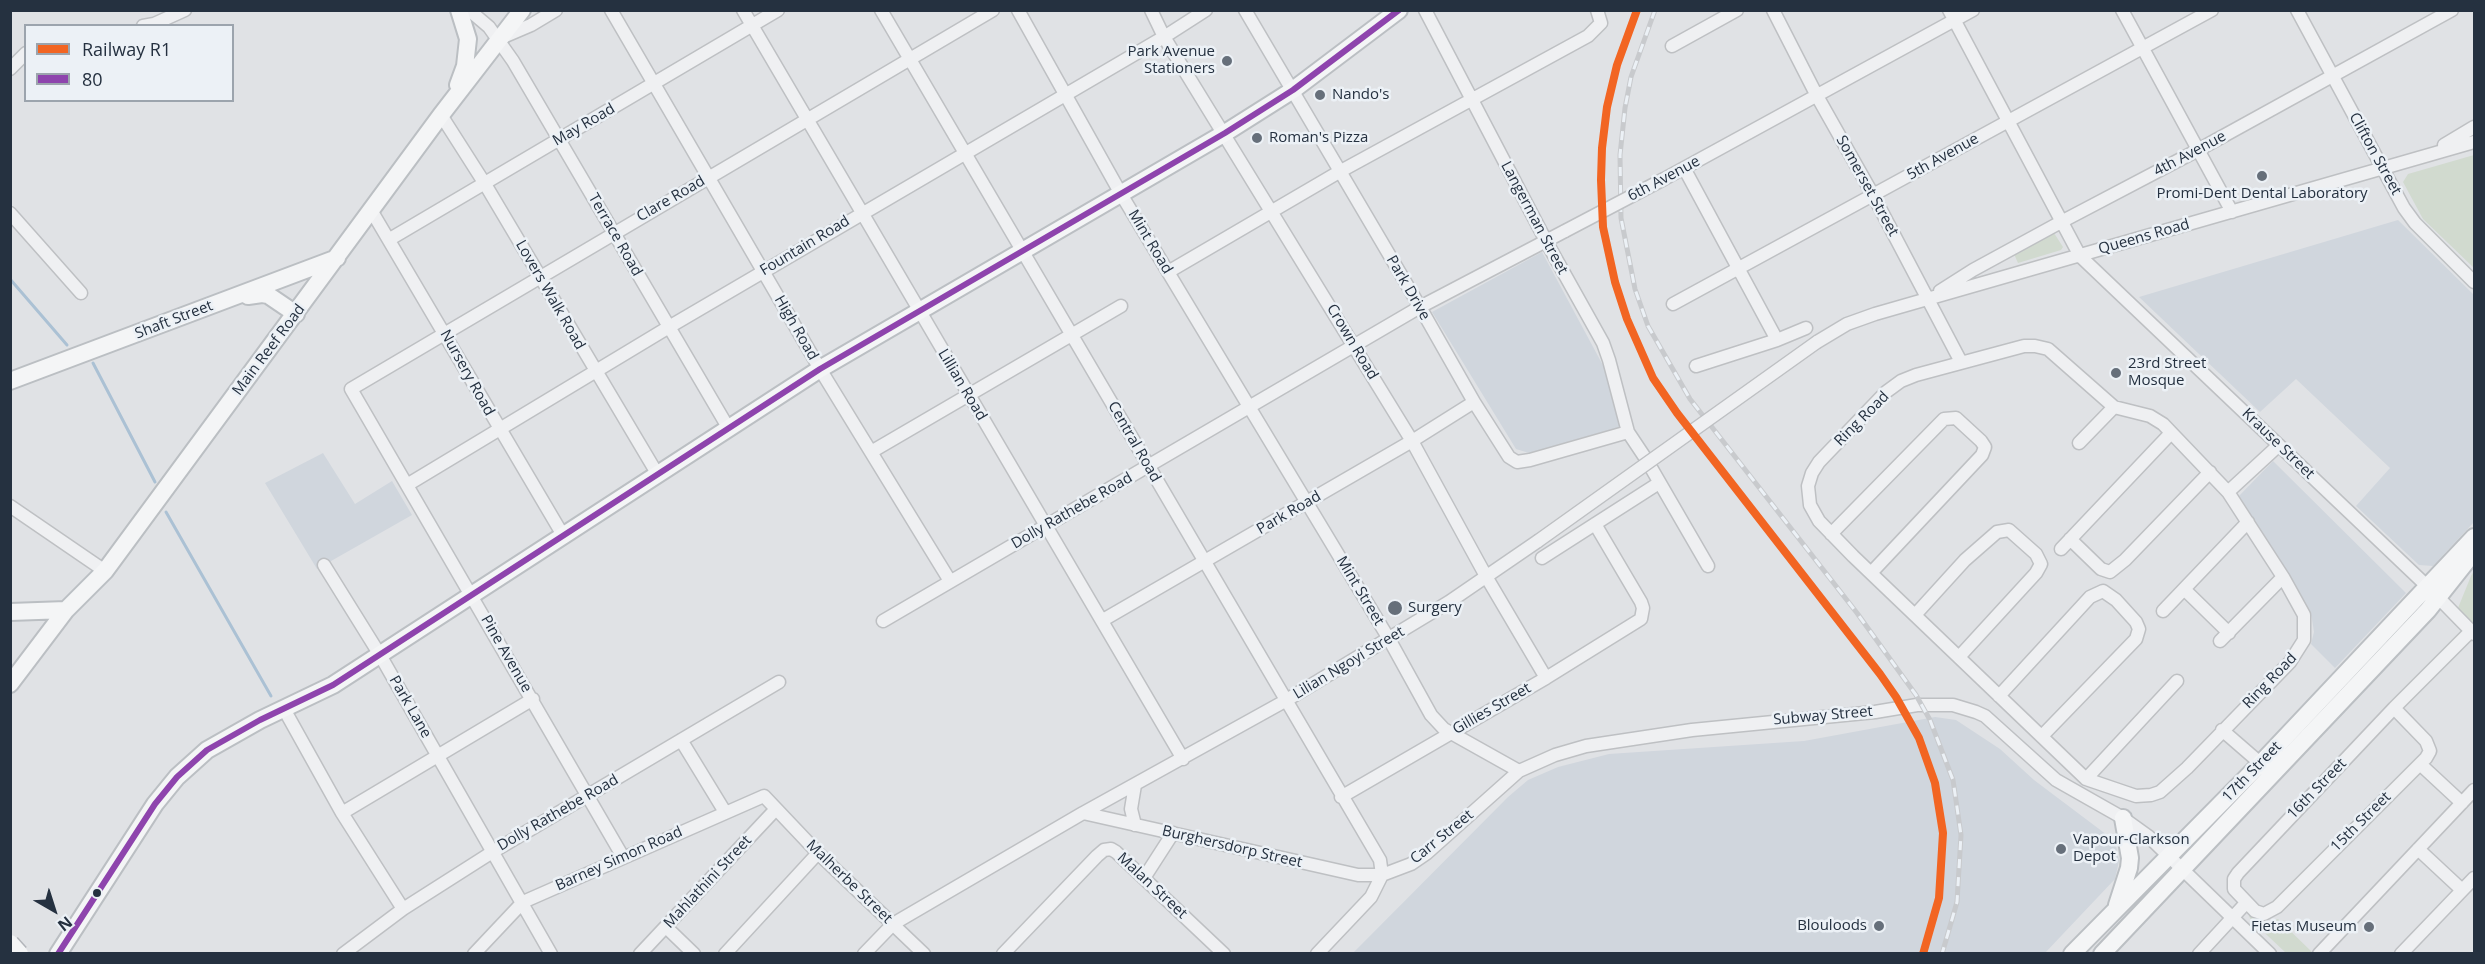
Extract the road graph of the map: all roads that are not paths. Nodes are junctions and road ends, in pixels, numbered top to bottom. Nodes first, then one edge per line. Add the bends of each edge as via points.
1 (185, 10) edge
2 (459, 10) edge
3 (469, 10) edge
4 (522, 10) edge
5 (556, 10) edge
6 (611, 10) edge
7 (743, 10) edge
8 (778, 10) edge
9 (881, 10) edge
10 (993, 10) edge
11 (1018, 10) edge
12 (1151, 10) edge
13 (1206, 10) edge
14 (1245, 10) edge
15 (1398, 10) edge
16 (1425, 10) edge
17 (1597, 10) edge
18 (1737, 10) edge
19 (1773, 10) edge
20 (1973, 10) edge
21 (2122, 10) edge
22 (2212, 10) edge
23 (2297, 10) edge
24 (2452, 10) edge
25 (1952, 16) edge
26 (150, 24) edge
27 (752, 26) junction
28 (1164, 37) junction
29 (501, 39) junction
30 (1672, 46) dead end
31 (2142, 48) junction
32 (24, 55) edge
33 (910, 60) junction
34 (10, 69) edge
35 (2332, 76) junction
36 (655, 84) junction
37 (1293, 90) junction
38 (1065, 94) junction
39 (1817, 96) junction
40 (454, 97) junction
41 (1470, 99) junction
42 (441, 115) junction
43 (807, 120) junction
44 (2009, 121) junction
45 (2475, 127) edge
46 (1225, 133) junction
47 (559, 140) junction
48 (2475, 142) edge
49 (2198, 150) junction
50 (964, 153) junction
51 (2430, 154) junction
52 (1684, 168) junction
53 (2383, 169) junction
54 (1340, 172) junction
55 (709, 177) junction
56 (485, 184) junction
57 (1122, 194) junction
58 (1873, 195) junction
59 (371, 210) junction
60 (1272, 211) junction
61 (2232, 212) junction
62 (10, 213) edge
63 (861, 213) junction
64 (2061, 222) junction
65 (615, 232) junction
66 (390, 239) junction
67 (1546, 241) junction
68 (1022, 251) junction
69 (2079, 256) junction
70 (337, 258) junction
71 (1738, 269) junction
72 (763, 271) junction
73 (1168, 272) junction
74 (540, 277) junction
75 (2475, 282) edge
76 (81, 293) dead end
77 (1929, 299) junction
78 (218, 302) junction
79 (1673, 304) dead end
80 (1121, 306) dead end
81 (1420, 308) junction
82 (919, 312) junction
83 (296, 314) junction
84 (669, 327) junction
85 (1806, 328) dead end
86 (445, 333) junction
87 (1072, 334) junction
88 (1777, 340) junction
89 (1817, 342) joint
90 (1354, 347) junction
91 (1961, 362) junction
92 (1696, 366) dead end
93 (820, 369) junction
94 (595, 372) junction
95 (10, 381) edge
96 (351, 389) joint
97 (967, 394) junction
98 (1474, 402) junction
99 (2114, 407) junction
100 (1250, 408) junction
101 (729, 429) junction
102 (499, 430) junction
103 (1628, 432) junction
104 (2171, 433) junction
105 (1413, 441) junction
106 (2079, 442) dead end
107 (2278, 445) junction
108 (871, 452) junction
109 (1148, 467) junction
110 (2210, 472) junction
111 (658, 475) junction
112 (1659, 483) junction
113 (407, 485) junction
114 (2228, 492) junction
115 (1306, 503) junction
116 (10, 506) edge
117 (2248, 522) junction
118 (1595, 524) junction
119 (1047, 527) junction
120 (1831, 534) junction
121 (564, 537) junction
122 (2475, 537) edge
123 (2070, 539) junction
124 (2061, 549) dead end
125 (2475, 552) edge
126 (1542, 558) dead end
127 (1204, 561) junction
128 (324, 566) dead end
129 (1708, 566) dead end
130 (105, 571) junction
131 (1871, 573) junction
132 (2283, 577) junction
133 (1487, 578) junction
134 (950, 581) junction
135 (2184, 589) junction
136 (2433, 592) junction
137 (473, 597) junction
138 (66, 610) junction
139 (2163, 611) dead end
140 (10, 612) edge
141 (1916, 615) junction
142 (1103, 620) junction
143 (883, 621) dead end
144 (2473, 633) edge
145 (1389, 639) junction
146 (380, 655) junction
147 (1959, 657) junction
148 (1546, 678) junction
149 (2177, 681) dead end
150 (779, 682) dead end
151 (10, 684) edge
152 (1999, 696) junction
153 (533, 699) junction
154 (1285, 701) junction
155 (2394, 708) junction
156 (284, 709) junction
157 (2222, 730) junction
158 (1452, 733) junction
159 (2042, 736) junction
160 (681, 740) junction
161 (438, 756) junction
162 (1183, 759) junction
163 (2420, 764) junction
164 (2267, 769) junction
165 (1520, 771) junction
166 (2086, 779) junction
167 (1134, 785) junction
168 (2475, 790) edge
169 (589, 796) junction
170 (1341, 797) junction
171 (2462, 803) junction
172 (776, 809) junction
173 (725, 812) junction
174 (342, 813) junction
175 (1083, 813) junction
176 (2123, 818) junction
177 (1135, 825) junction
178 (1173, 833) junction
179 (2418, 849) junction
180 (494, 851) junction
181 (818, 853) junction
182 (623, 857) junction
183 (2170, 857) junction
184 (2183, 870) junction
185 (1382, 875) junction
186 (1144, 878) junction
187 (2475, 878) edge
188 (2462, 890) junction
189 (523, 902) junction
190 (2246, 903) junction
191 (403, 909) junction
192 (2115, 909) junction
193 (2234, 917) junction
194 (894, 924) junction
195 (666, 927) junction
196 (10, 944) edge
197 (62, 948) edge
198 (10, 952) edge
199 (20, 954) edge
200 (43, 954) edge
201 (344, 954) edge
202 (474, 954) edge
203 (551, 954) edge
204 (640, 954) edge
205 (694, 954) edge
206 (725, 954) edge
207 (864, 954) edge
208 (924, 954) edge
209 (1003, 954) edge
210 (1224, 954) edge
211 (1317, 954) edge
212 (2072, 954) edge
213 (2102, 954) edge
214 (2199, 954) edge
215 (2270, 954) edge
216 (2319, 954) edge
217 (2402, 954) edge

1 - 26 street
2 - 40 main road via 467,46 465,66
3 - 29 street, Terrace Road
4 - 29 main road, Main Reef Road
5 - 29 street
6 - 36 street, High Road
7 - 27 street, Lillian Road
8 - 27 street, May Road
9 - 33 street, Central Road
10 - 33 street, Clare Road
11 - 38 street, Mint Road
12 - 28 street, Crown Road
13 - 28 street, Fountain Road
14 - 37 street, Park Drive
15 - 37 main road
16 - 41 street, Langerman Street
17 - 41 street via 1601,23 1588,36
18 - 30 street
19 - 39 street, Somerset Street
20 - 25 street, 6th Avenue
21 - 31 street
22 - 31 street, 5th Avenue
23 - 35 street, Clifton Street
24 - 35 street, 4th Avenue
25 - 39 street, 6th Avenue
25 - 44 street, Krause Street
27 - 36 street, May Road
27 - 43 street, Lillian Road
28 - 38 street, Fountain Road
28 - 46 street, Crown Road
29 - 40 main road, Main Reef Road
29 - 47 street, Terrace Road
31 - 44 street, 5th Avenue
31 - 49 street
32 - 34 street
33 - 43 street, Clare Road
33 - 50 street, Central Road
35 - 49 street, 4th Avenue
35 - 53 street, Clifton Street
36 - 47 street, May Road
36 - 55 street, High Road
37 - 46 main road
37 - 54 street, Park Drive
38 - 50 street, Fountain Road
38 - 57 street, Mint Road
39 - 52 street, 6th Avenue
39 - 58 street, Somerset Street
40 - 42 main road, Main Reef Road
41 - 54 street
41 - 67 street, Langerman Street
42 - 56 street, Lovers Walk Road
42 - 59 main road, Main Reef Road
43 - 55 street, Clare Road
43 - 63 street, Lillian Road
44 - 58 street, 5th Avenue
44 - 64 street, Krause Street
45 - 51 street
46 - 57 main road
46 - 60 street, Crown Road
47 - 56 street, May Road
47 - 65 street, Terrace Road
48 - 51 street, Queens Road
49 - 61 street
49 - 64 street, 4th Avenue
50 - 63 street, Fountain Road
50 - 68 street, Central Road
51 - 53 street, Queens Road
52 - 67 street, 6th Avenue, bridge
52 - 71 street
53 - 61 street, Queens Road
53 - 75 street, Clifton Street via 2415,223
54 - 60 street
54 - 81 street, Park Drive
55 - 65 street, Clare Road
55 - 72 street, High Road
56 - 66 street, May Road
56 - 74 street, Lovers Walk Road
57 - 68 main road
57 - 73 street, Mint Road
58 - 71 street, 5th Avenue
58 - 77 street, Somerset Street
59 - 66 street, Nursery Road
59 - 70 main road, Main Reef Road
60 - 73 street
60 - 90 street, Crown Road
61 - 69 street, Queens Road
62 - 76 street
63 - 72 street, Fountain Road
63 - 82 street, Lillian Road
64 - 69 street, Krause Street
64 - 77 street, 4th Avenue
65 - 74 street, Clare Road
65 - 84 street, Terrace Road
66 - 86 street, Nursery Road
67 - 81 street, 6th Avenue
67 - 103 street, Langerman Street via 1603,343
68 - 82 main road
68 - 87 street, Central Road
69 - 77 street, Queens Road
69 - 107 street, Krause Street
70 - 78 main road, Shaft Street
70 - 83 main road, Main Reef Road
71 - 79 street, 5th Avenue
71 - 88 street
72 - 84 street, Fountain Road
72 - 93 street, High Road
73 - 100 street, Mint Road
74 - 86 street, Clare Road
74 - 94 street, Lovers Walk Road
77 - 89 street, Queens Road via 1860,319
77 - 91 street, Somerset Street
78 - 83 main road via 262,294
78 - 95 main road, Shaft Street
80 - 87 street
81 - 90 street, 6th Avenue
81 - 98 street, Park Drive
82 - 93 main road
82 - 97 street, Lillian Road
83 - 130 main road, Main Reef Road
84 - 94 street, Fountain Road
84 - 101 street, Terrace Road
85 - 88 street
86 - 96 street, Clare Road
86 - 102 street, Nursery Road
87 - 97 street
87 - 109 street, Central Road
88 - 92 street
89 - 133 street, Lilian Ngoyi Street, bridge
90 - 100 street, Dolly Rathebe Road
90 - 105 street, Crown Road
91 - 99 street, Ring Road via 2024,346 2043,347
91 - 120 street, Ring Road via 1901,381 1819,462 1812,473 1808,496 1813,513
93 - 101 main road
93 - 108 street, High Road
94 - 102 street, Fountain Road
94 - 111 street, Lovers Walk Road
96 - 113 street, Pine Avenue
97 - 108 street
97 - 119 street, Lillian Road
98 - 103 street, Park Drive via 1504,452 1517,462
98 - 105 street, Park Road
99 - 104 street, Ring Road via 2150,416
99 - 106 street
100 - 109 street, Dolly Rathebe Road
100 - 115 street, Mint Street
101 - 111 main road
102 - 113 street, Fountain Road
102 - 121 street, Nursery Road
103 - 112 street, Langerman Street
104 - 110 street, Ring Road
104 - 123 street
105 - 115 street, Park Road
105 - 133 street, Crown Road
107 - 114 street
107 - 136 street, Krause Street
108 - 134 street, High Road
109 - 119 street, Dolly Rathebe Road
109 - 127 street, Central Road
110 - 114 street, Ring Road
110 - 123 street via 2110,572 2105,572
111 - 121 main road
112 - 118 street
112 - 129 street, Langerman Street
113 - 137 street, Pine Avenue
114 - 117 street, Ring Road
115 - 127 street, Park Road
115 - 145 street, Mint Street
116 - 130 street
117 - 132 street, Ring Road
117 - 135 street
118 - 126 street
118 - 148 street, Gillies Street via 1641,602 1641,619
119 - 134 street, Dolly Rathebe Road
119 - 142 street, Lillian Road
120 - 131 street, Ring Road
120 - 131 street via 1944,419 1956,418 1981,441 1984,452
121 - 137 main road
122 - 136 main road
123 - 124 street
125 - 136 main road
127 - 142 street, Park Road
127 - 154 street, Central Road
128 - 146 street, Park Lane
130 - 138 main road, Main Reef Road
131 - 141 street, Ring Road
132 - 135 street via 2225,637
132 - 157 street, Ring Road via 2304,615 2304,640 2290,662
133 - 145 street, Lilian Ngoyi Street
133 - 148 street, Crown Road
134 - 143 street, Dolly Rathebe Road
135 - 139 street
136 - 144 street, Krause Street
136 - 164 main road, 17th Street
137 - 146 main road
137 - 153 street, Pine Avenue
138 - 140 main road
138 - 151 main road, Main Reef Road
141 - 147 street, Ring Road
141 - 147 street via 1997,532 2009,530 2039,558 2040,568
142 - 162 street, Lillian Road
144 - 155 street, 16th Street
145 - 154 street, Lilian Ngoyi Street
145 - 158 street, Mint Street via 1431,715
146 - 156 main road via 333,685
146 - 161 street, Park Lane
147 - 152 street, Ring Road
148 - 158 street, Gillies Street
149 - 166 street
150 - 160 street, Dolly Rathebe Road
152 - 159 street, Ring Road
152 - 159 street via 2083,604 2095,594 2106,592 2136,622 2139,633
153 - 161 street
153 - 169 street, Pine Avenue
154 - 162 street, Lilian Ngoyi Street
154 - 170 street, Central Road
155 - 163 street via 2429,745 2429,754
155 - 190 street, 16th Street via 2238,873 2234,889
156 - 174 street
156 - 197 main road via 207,750 177,777 155,804
157 - 164 street
157 - 166 street, Ring Road via 2172,782 2151,795 2136,796
158 - 165 street, Mint Street
158 - 170 street, Gillies Street
159 - 166 street, Ring Road
160 - 169 street, Dolly Rathebe Road
160 - 173 street
161 - 174 street
161 - 180 street, Park Lane
162 - 167 street, Lilian Ngoyi Street
163 - 171 street
163 - 190 street, 15th Street via 2271,912 2259,913
164 - 183 main road, 17th Street
164 - 184 main road, 17th Street
165 - 176 street, Subway Street via 1586,746 1692,730 1940,704 1968,708 1985,717 2056,780
165 - 185 street, Carr Street via 1427,853
167 - 175 street, Lilian Ngoyi Street
167 - 177 street via 1130,803
168 - 171 street
169 - 180 street, Dolly Rathebe Road
169 - 182 street, Pine Avenue
170 - 185 street, Central Road via 1380,860
171 - 179 street
172 - 173 street, Barney Simon Road via 764,796
172 - 181 street, Malherbe Street
172 - 195 street, Mahlathini Street
173 - 182 street, Barney Simon Road
174 - 191 street
175 - 177 street, Burghersdorp Street
175 - 194 street, Lilian Ngoyi Street
176 - 183 street, Subway Street
176 - 192 main road via 2130,858
177 - 178 street, Burghersdorp Street
178 - 185 street, Burghersdorp Street via 1358,875
178 - 186 street
179 - 188 street
179 - 216 street
180 - 189 street, Park Lane
180 - 191 street, Dolly Rathebe Road
181 - 194 street, Malherbe Street
181 - 206 street
182 - 189 street, Barney Simon Road
183 - 184 street, Subway Street
183 - 192 main road, 17th Street
184 - 193 street, Subway Street
184 - 213 main road, 17th Street
185 - 211 street via 1371,897
186 - 209 street, Malan Street via 1116,852 1104,850
186 - 210 street, Malan Street
187 - 188 street
188 - 217 street
189 - 202 street, Barney Simon Road
189 - 203 street, Park Lane
190 - 193 street
191 - 201 street, Dolly Rathebe Road
192 - 212 main road, 17th Street
193 - 214 street
193 - 215 street, Subway Street
194 - 207 street, Lilian Ngoyi Street
194 - 208 street, Malherbe Street
195 - 204 street, Mahlathini Street
195 - 205 street
196 - 199 highway, bridge
197 - 200 main road
198 - 199 main road

